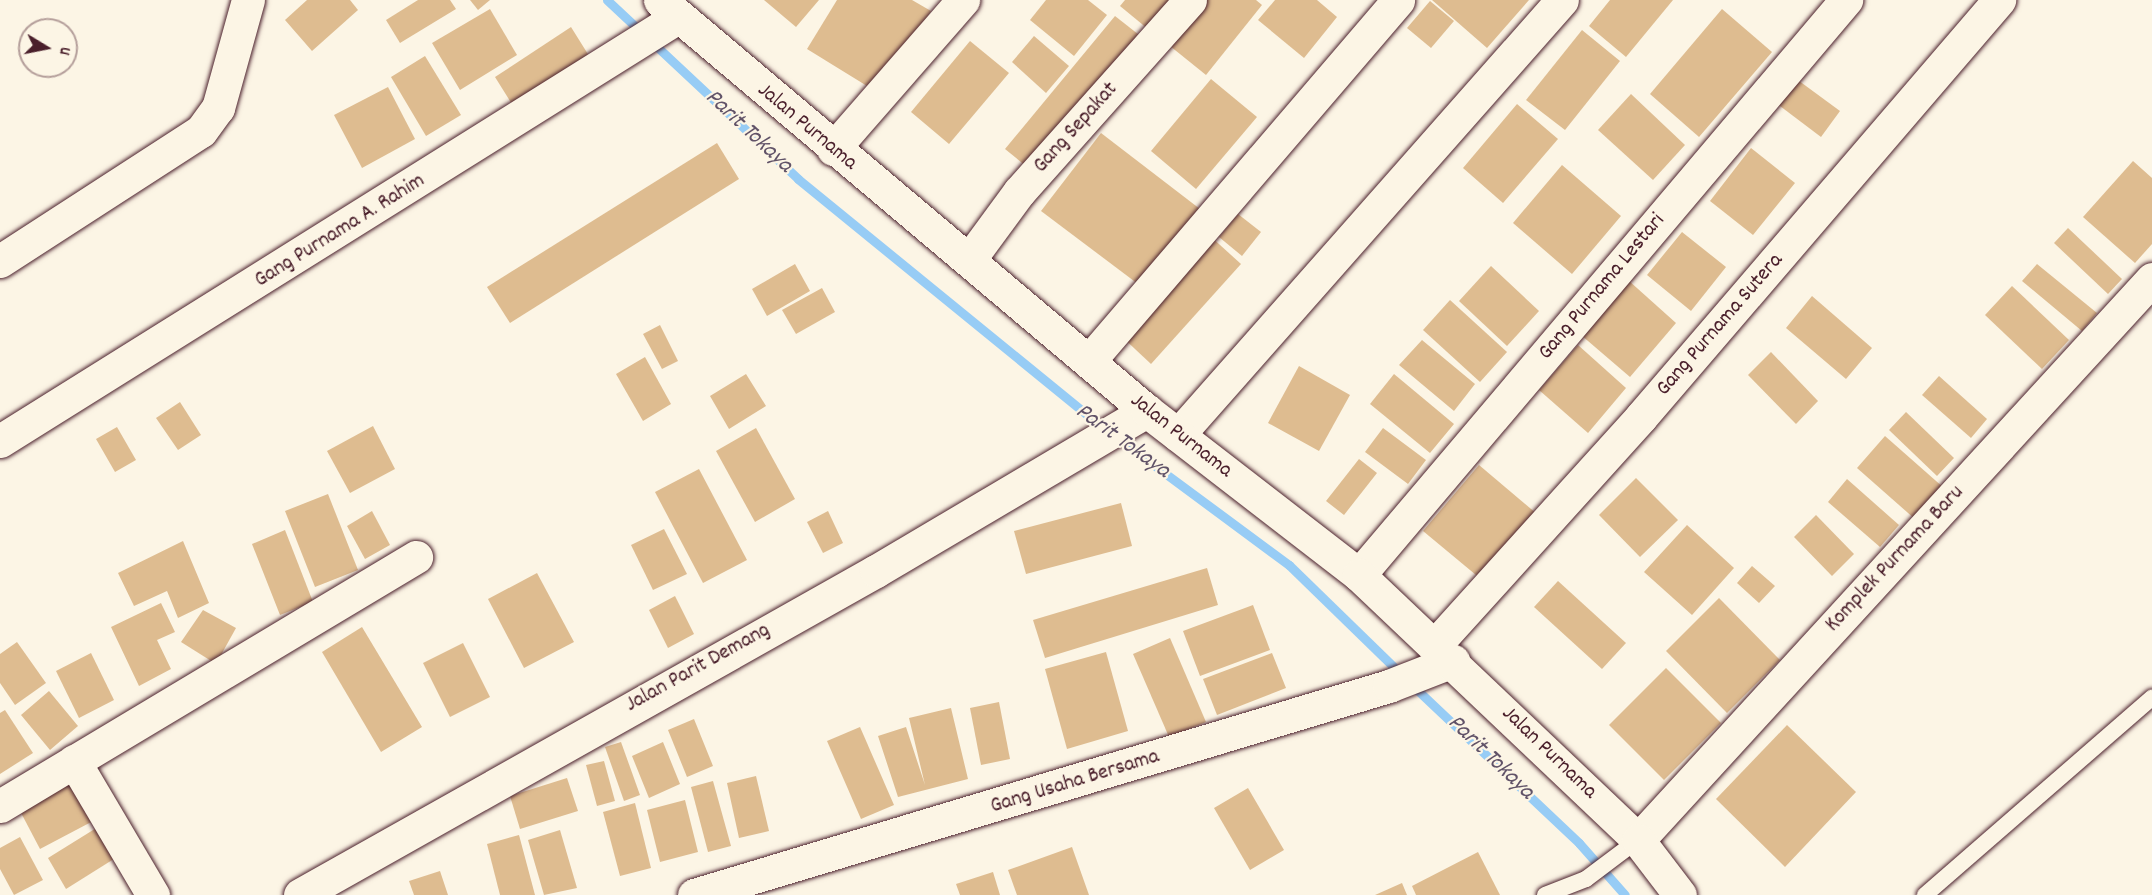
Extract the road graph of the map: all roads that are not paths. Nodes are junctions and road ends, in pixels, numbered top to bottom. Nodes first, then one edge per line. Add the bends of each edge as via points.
1 (248, 0) edge
2 (963, 0) edge
3 (1190, 0) edge
4 (1398, 0) edge
5 (1562, 0) edge
6 (1846, 0) edge
7 (1998, 0) edge
8 (667, 10) edge
9 (833, 149) junction
10 (969, 260) junction
11 (0, 261) edge
12 (2152, 279) edge
13 (1089, 360) junction
14 (1139, 416) junction
15 (1178, 435) junction
16 (0, 441) edge
17 (416, 557) dead end
18 (1359, 575) junction
19 (1438, 659) junction
20 (2152, 698) edge
21 (74, 761) junction
22 (0, 806) edge
23 (1627, 850) junction
24 (153, 895) edge
25 (300, 895) edge
26 (694, 895) edge
27 (1545, 895) edge
28 (1680, 895) edge
29 (1924, 895) edge

1 - 11 street via 221,99 201,131
2 - 9 street
3 - 10 street, Gang Sepakat via 1019,192
4 - 13 street
5 - 15 street
6 - 18 street, Gang Purnama Lestari
7 - 19 street, Gang Purnama Sutera
8 - 9 street, Jalan Purnama
8 - 16 street, Gang Purnama A. Rahim via 631,47
9 - 10 street, Jalan Purnama
10 - 13 street, Jalan Purnama
12 - 23 street, Komplek Purnama Baru
13 - 14 street, Jalan Purnama
14 - 15 street, Jalan Purnama
14 - 25 street, Jalan Parit Demang
15 - 18 street, Jalan Purnama
17 - 21 street
18 - 19 street, Jalan Purnama
19 - 23 street, Jalan Purnama
19 - 26 street, Gang Usaha Bersama via 1389,686
20 - 29 lane
21 - 22 street
21 - 24 street
23 - 27 lane via 1586,879
23 - 28 street, Jalan Purnama

